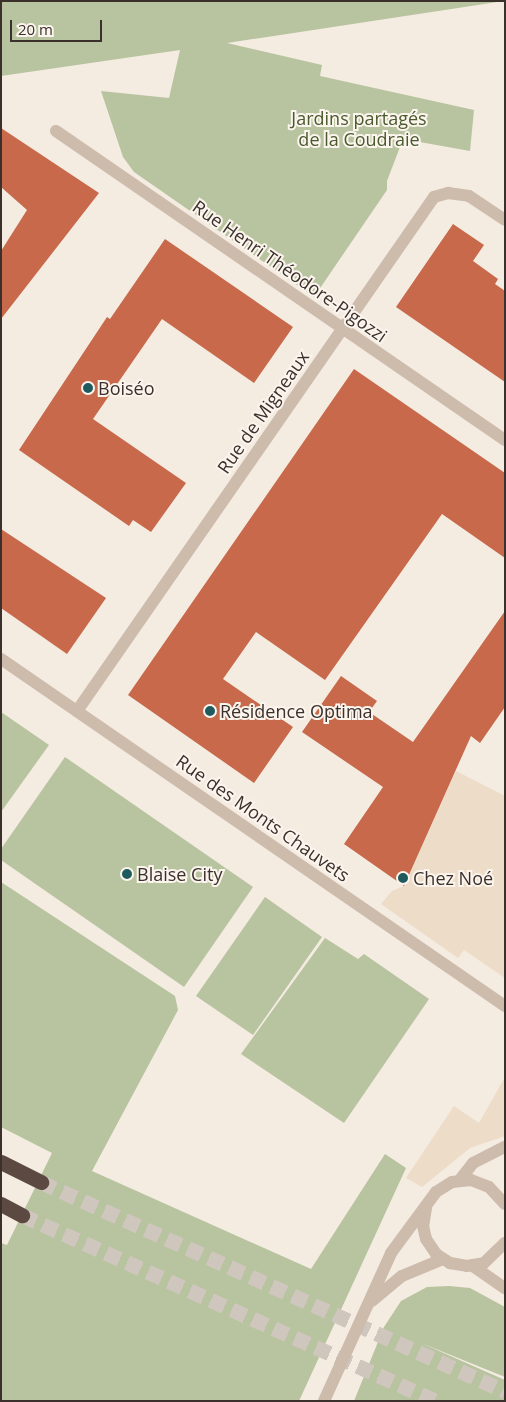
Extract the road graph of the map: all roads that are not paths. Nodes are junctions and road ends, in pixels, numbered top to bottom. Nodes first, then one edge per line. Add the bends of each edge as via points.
1 (56, 131) dead end
2 (505, 220) edge
3 (343, 328) junction
4 (505, 440) edge
5 (1, 659) edge
6 (77, 711) junction
7 (505, 1006) edge
8 (505, 1147) edge
9 (1, 1162) edge
10 (458, 1181) junction
11 (41, 1182) tunnel mouth
12 (498, 1189) edge
13 (1, 1204) edge
14 (505, 1204) edge
15 (426, 1208) junction
16 (22, 1215) tunnel mouth
17 (505, 1243) edge
18 (443, 1259) junction
19 (473, 1266) junction
20 (505, 1288) edge
21 (370, 1302) junction
22 (324, 1401) edge

1 - 3 street, Rue Henri Théodore-Pigozzi
2 - 3 street, Rue de Migneaux via 469,196 448,193 434,197
3 - 4 street, Rue Henri Théodore-Pigozzi
3 - 6 street, Rue de Migneaux
5 - 6 street, Rue des Monts Chauvets
6 - 7 street, Rue des Monts Chauvets
8 - 10 street via 473,1164
9 - 11 highway
10 - 12 street via 478,1181
10 - 15 street via 436,1192
12 - 14 street
13 - 16 highway
15 - 18 street via 426,1239
15 - 21 street via 391,1253
17 - 19 street via 489,1260
18 - 19 street via 456,1265
18 - 21 street via 402,1276
19 - 20 street
21 - 22 street

